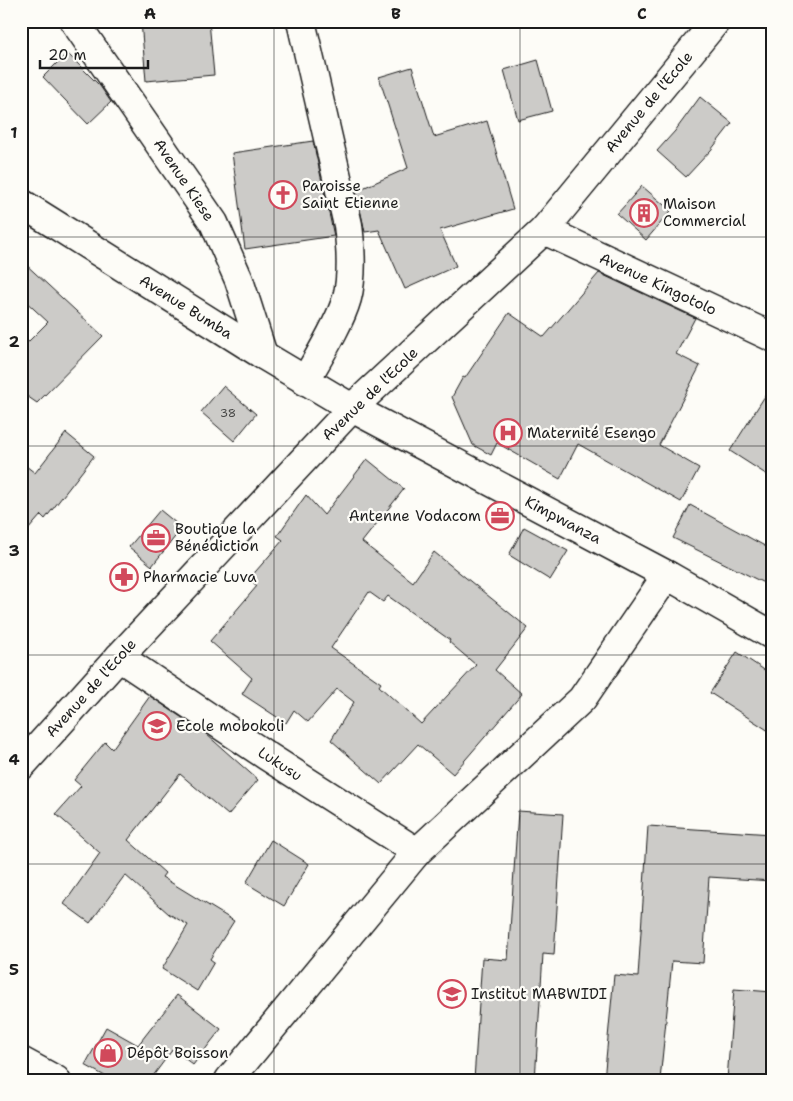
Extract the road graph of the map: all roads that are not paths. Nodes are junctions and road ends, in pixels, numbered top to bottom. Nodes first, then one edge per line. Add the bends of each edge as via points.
1 (74, 21) edge
2 (301, 21) edge
3 (716, 21) edge
4 (21, 203) edge
5 (544, 230) junction
6 (772, 337) edge
7 (263, 356) junction
8 (305, 381) junction
9 (352, 408) junction
10 (667, 575) junction
11 (772, 635) edge
12 (119, 657) junction
13 (21, 766) edge
14 (417, 852) junction
15 (21, 1061) edge
16 (56, 1080) edge
17 (230, 1080) edge

1 - 7 street, Avenue Kiese via 214,223 239,280
2 - 8 street via 351,247 347,298
3 - 5 street, Avenue de l'Ecole
4 - 7 street, Avenue Bumba
5 - 6 street, Avenue Kingotolo
5 - 9 street, Avenue de l'Ecole
7 - 8 street, Avenue Bumba
8 - 9 street, Avenue Bumba
9 - 10 street, Kimpwanza
9 - 12 street, Avenue de l'Ecole
10 - 11 street, Kimpwanza
10 - 14 street via 582,699
12 - 13 street, Avenue de l'Ecole
12 - 14 street, Lukusu
14 - 17 street
15 - 16 street

